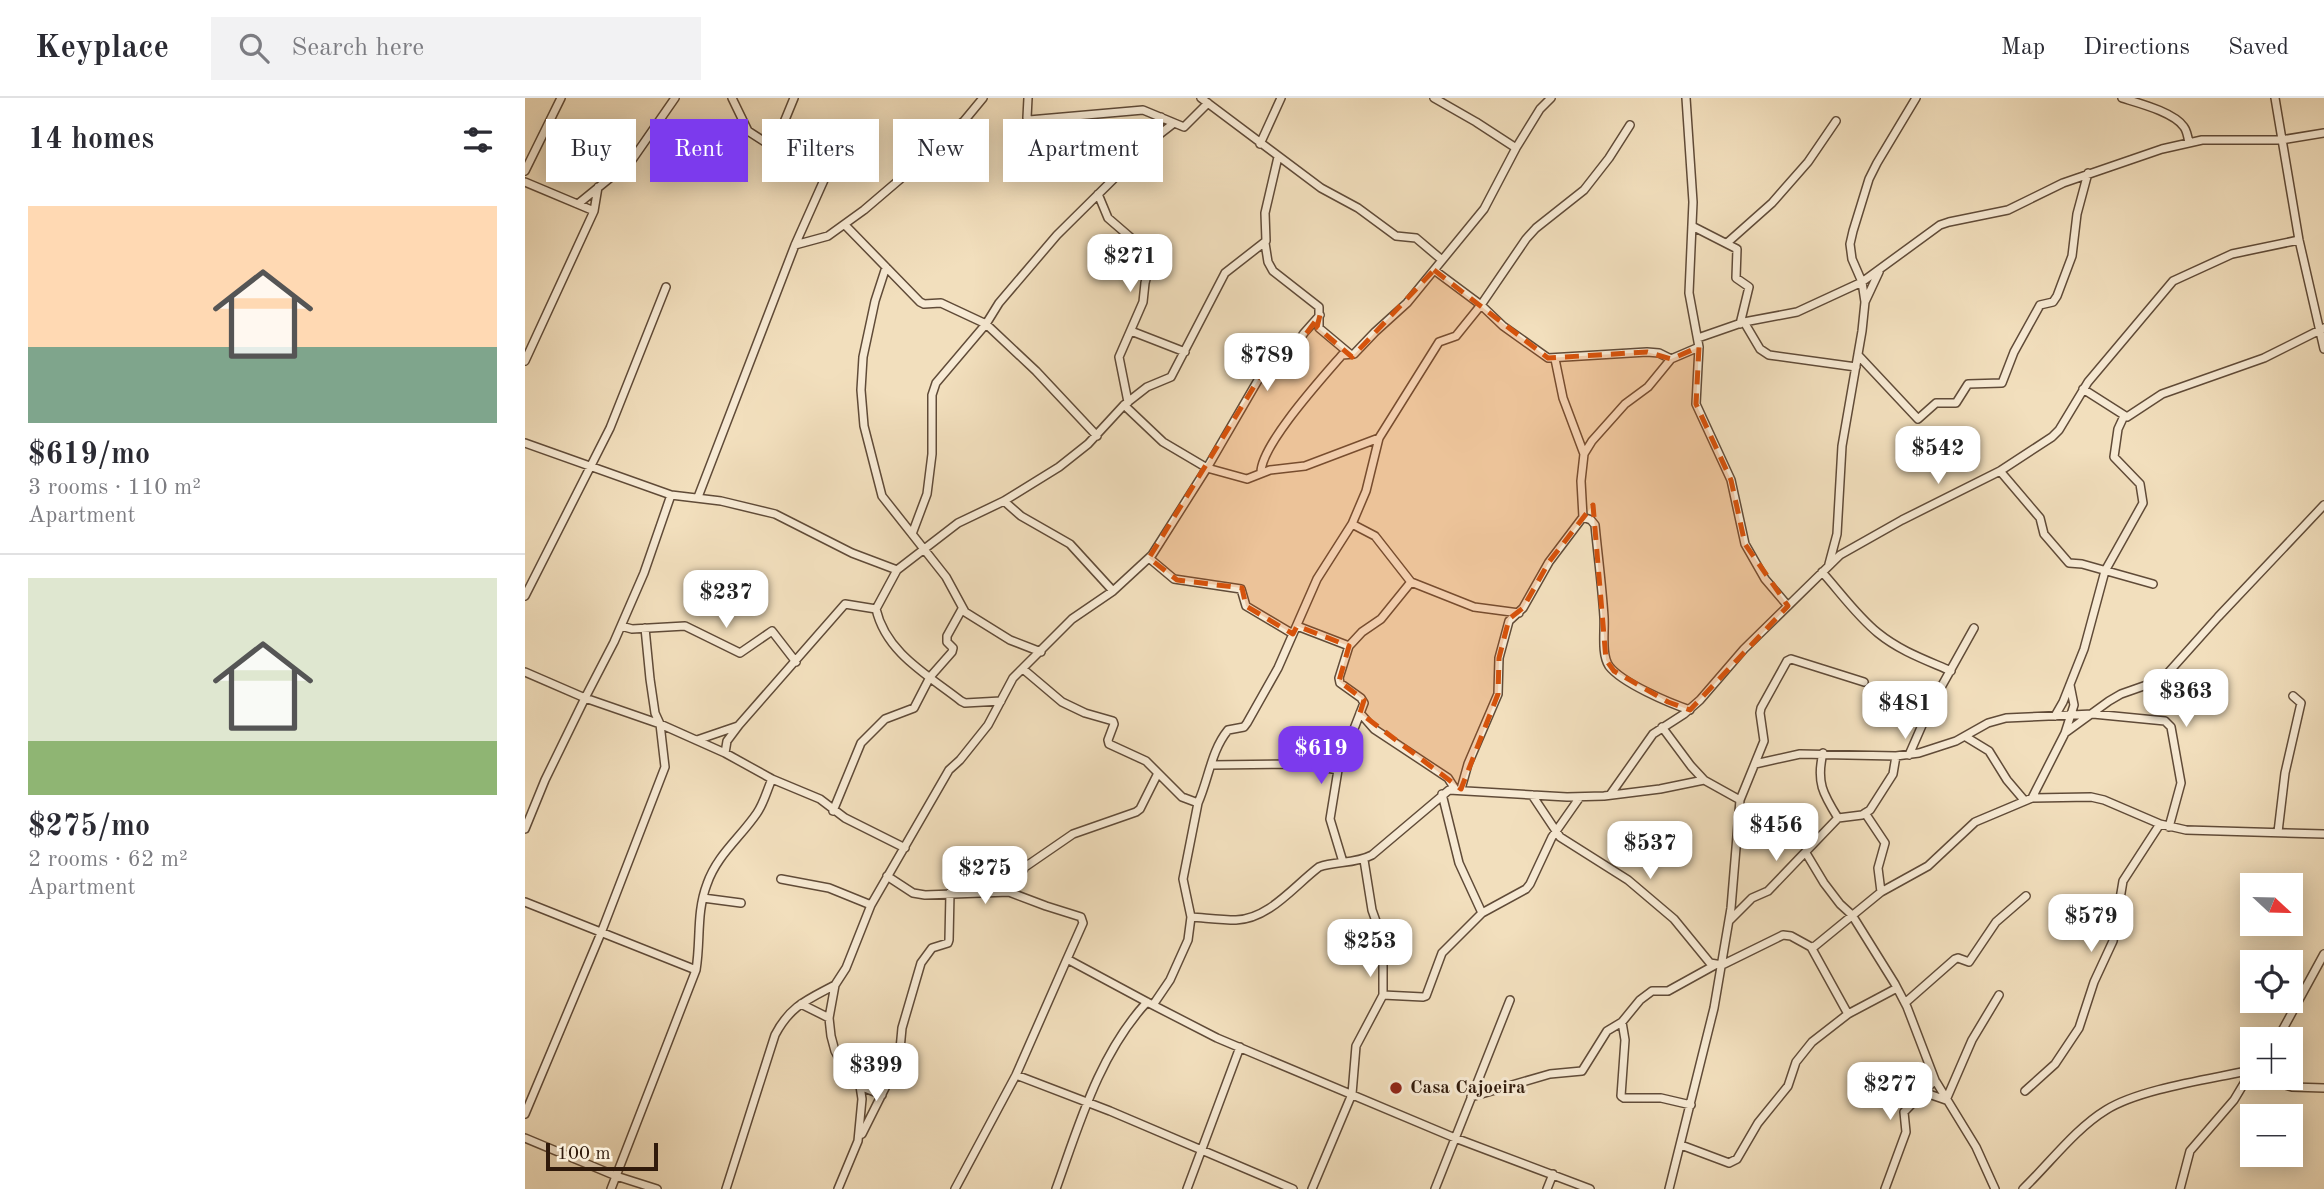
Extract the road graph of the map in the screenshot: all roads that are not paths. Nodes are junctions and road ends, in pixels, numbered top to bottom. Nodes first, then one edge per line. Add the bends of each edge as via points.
1 (561, 98) edge
2 (675, 98) edge
3 (732, 98) edge
4 (795, 98) edge
5 (983, 98) edge
6 (1028, 98) edge
7 (1281, 98) edge
8 (1434, 98) edge
9 (1551, 98) edge
10 (1686, 98) edge
11 (1916, 98) edge
12 (2122, 98) edge
13 (2275, 98) edge
14 (1205, 101) edge
15 (1161, 117) joint
16 (786, 119) edge
17 (1836, 121) dead end
18 (1174, 123) junction
19 (1630, 125) dead end
20 (2324, 133) edge
21 (1163, 134) edge
22 (2281, 140) junction
23 (762, 141) edge
24 (2189, 143) junction
25 (1260, 144) junction
26 (1515, 148) junction
27 (1278, 157) junction
28 (525, 171) edge
29 (2088, 173) junction
30 (525, 182) edge
31 (823, 182) edge
32 (1110, 182) edge
33 (598, 187) junction
34 (1098, 194) junction
35 (578, 204) junction
36 (594, 211) junction
37 (845, 225) junction
38 (1692, 226) junction
39 (2299, 240) junction
40 (1265, 243) junction
41 (1727, 243) junction
42 (795, 245) junction
43 (1442, 260) junction
44 (886, 267) junction
45 (1881, 269) junction
46 (1434, 270) junction
47 (1862, 282) junction
48 (666, 287) dead end
49 (1865, 302) junction
50 (1481, 305) junction
51 (1320, 315) junction
52 (1742, 323) junction
53 (986, 324) junction
54 (2322, 328) edge
55 (1131, 331) junction
56 (1698, 338) junction
57 (1699, 347) junction
58 (2324, 349) edge
59 (1185, 352) junction
60 (1351, 355) junction
61 (1858, 355) junction
62 (1555, 359) junction
63 (1671, 359) junction
64 (525, 361) edge
65 (1856, 367) junction
66 (2083, 389) junction
67 (1126, 403) junction
68 (2124, 416) junction
69 (1097, 436) junction
70 (1379, 438) junction
71 (525, 443) edge
72 (1366, 445) junction
73 (1376, 450) junction
74 (1584, 454) junction
75 (591, 467) junction
76 (1207, 468) junction
77 (2000, 471) junction
78 (1261, 473) junction
79 (671, 495) junction
80 (698, 497) junction
81 (1003, 501) junction
82 (2324, 505) edge
83 (1583, 517) junction
84 (1352, 524) junction
85 (912, 534) junction
86 (925, 551) junction
87 (1149, 558) junction
88 (1829, 565) junction
89 (897, 570) junction
90 (2105, 571) junction
91 (1822, 572) junction
92 (1411, 582) junction
93 (2153, 584) dead end
94 (1113, 591) junction
95 (525, 596) edge
96 (1788, 606) junction
97 (876, 609) junction
98 (963, 609) junction
99 (1519, 613) junction
100 (1297, 625) junction
101 (621, 626) junction
102 (645, 628) junction
103 (1974, 628) dead end
104 (1293, 634) junction
105 (1349, 646) junction
106 (1041, 652) junction
107 (796, 662) junction
108 (1023, 669) junction
109 (1951, 671) junction
110 (525, 672) edge
111 (930, 677) junction
112 (1864, 682) dead end
113 (2070, 685) junction
114 (2293, 696) dead end
115 (585, 698) junction
116 (1001, 701) junction
117 (1690, 710) junction
118 (1360, 713) junction
119 (2093, 714) junction
120 (2055, 716) junction
121 (2072, 716) junction
122 (660, 724) junction
123 (739, 725) junction
124 (1662, 727) junction
125 (2065, 733) junction
126 (1966, 737) junction
127 (697, 740) junction
128 (725, 753) junction
129 (1823, 753) junction
130 (1909, 755) junction
131 (1895, 756) junction
132 (1755, 764) junction
133 (1211, 765) junction
134 (1338, 770) junction
135 (1158, 773) junction
136 (772, 779) junction
137 (1704, 780) junction
138 (1458, 789) junction
139 (1442, 794) junction
140 (1532, 795) junction
141 (1610, 795) junction
142 (1580, 797) junction
143 (2028, 799) junction
144 (1740, 800) junction
145 (1198, 803) junction
146 (833, 811) junction
147 (1865, 813) junction
148 (1838, 818) junction
149 (2160, 824) junction
150 (2169, 827) junction
151 (525, 829) edge
152 (1556, 832) junction
153 (2278, 832) junction
154 (2324, 834) edge
155 (905, 848) junction
156 (1806, 853) junction
157 (1364, 860) junction
158 (1343, 862) junction
159 (887, 876) junction
160 (781, 878) dead end
161 (1009, 892) junction
162 (1881, 892) junction
163 (950, 893) junction
164 (2026, 896) dead end
165 (702, 898) junction
166 (525, 902) edge
167 (741, 903) dead end
168 (871, 905) junction
169 (1482, 913) junction
170 (1852, 915) junction
171 (1191, 916) junction
172 (1729, 920) junction
173 (601, 933) junction
174 (1811, 947) junction
175 (2324, 954) edge
176 (1067, 958) junction
177 (1718, 965) junction
178 (696, 970) junction
179 (835, 985) junction
180 (1896, 988) junction
181 (1383, 995) junction
182 (1999, 995) dead end
183 (1510, 1000) dead end
184 (1905, 1003) junction
185 (801, 1004) junction
186 (1150, 1004) junction
187 (1848, 1014) junction
188 (829, 1018) junction
189 (1622, 1022) junction
190 (2284, 1027) edge
191 (1240, 1047) junction
192 (2240, 1074) edge
193 (1016, 1075) junction
194 (1935, 1080) junction
195 (860, 1086) junction
196 (2303, 1087) edge
197 (2324, 1088) edge
198 (2240, 1090) edge
199 (2025, 1091) dead end
200 (1923, 1092) junction
201 (1352, 1094) junction
202 (882, 1095) junction
203 (1471, 1097) junction
204 (1946, 1100) junction
205 (1087, 1103) junction
206 (1691, 1105) junction
207 (525, 1114) edge
208 (525, 1138) edge
209 (1455, 1138) junction
210 (858, 1141) junction
211 (1681, 1145) junction
212 (1201, 1150) junction
213 (1553, 1174) junction
214 (617, 1176) junction
215 (611, 1189) edge
216 (657, 1189) edge
217 (726, 1189) edge
218 (838, 1189) edge
219 (955, 1189) edge
220 (1056, 1189) edge
221 (1187, 1189) edge
222 (1293, 1189) edge
223 (1312, 1189) edge
224 (1435, 1189) edge
225 (1547, 1189) edge
226 (1590, 1189) edge
227 (1669, 1189) edge
228 (1885, 1189) edge
229 (1996, 1189) edge
230 (2023, 1189) edge
231 (2180, 1189) edge

1 - 28 street
2 - 33 street via 632,160
3 - 23 street via 748,131
4 - 16 street
5 - 37 street via 964,121
6 - 15 street via 1029,120 1143,110
7 - 25 street
8 - 26 street
9 - 26 street
10 - 38 street
11 - 47 street via 1873,171 1853,231 1852,259
12 - 24 street via 2180,123
13 - 22 street
14 - 18 street via 1187,126
14 - 25 street
15 - 18 street
17 - 41 street via 1772,203
18 - 21 street
19 - 50 street via 1584,190 1526,239
20 - 22 street
22 - 24 street
22 - 39 street
24 - 29 street
25 - 27 street
26 - 43 street via 1484,209
27 - 40 street via 1265,213
27 - 43 street via 1382,227 1402,238 1416,239
29 - 45 street via 2008,210 1940,225
29 - 61 street via 2074,250 2057,296 2040,305 2001,383 1968,384 1956,404 1936,403 1918,419
30 - 35 street
31 - 42 street
32 - 34 street
33 - 35 street
33 - 36 street
34 - 53 street via 999,303
34 - 55 street via 1108,218 1153,256
35 - 36 street
36 - 64 street
37 - 42 street via 828,236
37 - 44 street
38 - 41 street
38 - 56 street via 1689,293
39 - 54 street
39 - 66 street via 2232,254 2173,281
40 - 51 street via 1269,266 1319,307
40 - 59 street via 1225,273
41 - 52 street via 1738,253 1736,278 1749,287
42 - 80 street
43 - 46 street
44 - 53 street via 920,302 940,303
44 - 85 street via 863,357 860,390 882,496
45 - 47 street
45 - 49 street
46 - 50 street
46 - 60 street via 1407,303
47 - 49 street
47 - 52 street via 1797,312
48 - 75 street
49 - 61 street
50 - 62 street via 1544,356
50 - 70 street via 1456,336 1439,342
51 - 60 street via 1319,328
51 - 76 street via 1283,364 1261,375
52 - 56 street
52 - 65 street via 1769,355
53 - 69 street
53 - 85 street via 933,389 927,494
54 - 58 street
54 - 68 street via 2277,352 2162,394
55 - 59 street
55 - 67 street via 1119,357
56 - 57 street
57 - 63 street
57 - 96 street via 1696,404 1731,480 1745,544 1765,579
59 - 67 street via 1171,377
60 - 78 street via 1342,355 1304,399 1271,447
61 - 65 street
62 - 63 street via 1653,352
62 - 74 street via 1563,398
63 - 74 street via 1648,387 1625,404
65 - 88 street via 1839,470 1837,534
66 - 68 street
66 - 77 street via 2052,437
67 - 69 street
67 - 76 street via 1163,442
68 - 90 street via 2114,457 2140,484 2143,503
69 - 81 street via 1059,467
70 - 72 street
70 - 73 street
71 - 75 street
72 - 73 street
72 - 78 street via 1305,466
73 - 84 street
74 - 83 street
75 - 79 street
75 - 95 street
76 - 78 street via 1247,479
76 - 87 street
77 - 88 street via 1902,520
77 - 90 street via 2040,518 2044,534 2069,563
79 - 80 street
79 - 101 street
80 - 89 street via 775,514
81 - 86 street via 958,523
81 - 94 street via 1070,544
82 - 119 street via 2167,674 2121,694
83 - 99 street
83 - 117 street via 1595,525 1606,660 1632,683
84 - 92 street via 1375,536
84 - 100 street via 1317,579
85 - 86 street
86 - 89 street
86 - 98 street
87 - 94 street
87 - 104 street via 1174,579 1241,589 1243,601 1252,611
88 - 91 street
89 - 97 street
90 - 93 street
90 - 113 street
91 - 96 street
91 - 109 street via 1875,631 1912,655
92 - 99 street via 1474,607
92 - 105 street via 1381,619
94 - 106 street via 1072,618
96 - 117 street
97 - 107 street via 845,604
97 - 111 street via 895,649
98 - 106 street via 999,635
98 - 111 street via 947,636 953,652
99 - 138 street via 1509,621 1499,658 1498,694
100 - 104 street
100 - 105 street
101 - 102 street
101 - 115 street
102 - 107 street via 685,626 740,653 772,631
102 - 122 street
103 - 109 street
104 - 133 street via 1247,723 1228,730
105 - 118 street via 1339,681 1363,701
106 - 108 street
107 - 123 street
108 - 116 street
108 - 135 street via 1062,702 1113,721 1109,744 1146,761
109 - 130 street
110 - 115 street
111 - 116 street via 965,702
111 - 146 street via 914,708 885,719 861,743
112 - 132 street via 1796,659 1787,661 1760,713 1764,741
113 - 120 street
113 - 121 street
114 - 153 street via 2301,704 2285,773
115 - 122 street
115 - 151 street
116 - 155 street via 988,725 949,770
117 - 124 street
118 - 134 street
118 - 138 street via 1374,729
119 - 121 street
119 - 125 street
119 - 150 street via 2169,723 2181,783
120 - 121 street
120 - 126 street via 1997,720
121 - 125 street
122 - 127 street
122 - 173 street via 665,767
123 - 127 street
123 - 128 street via 727,741
124 - 137 street
124 - 141 street via 1646,742
125 - 143 street
126 - 130 street
126 - 143 street via 1993,756 2007,780
127 - 128 street
128 - 136 street
129 - 131 street
129 - 132 street
129 - 148 street via 1821,788
130 - 131 street
131 - 147 street via 1893,774 1874,807
132 - 144 street
133 - 134 street via 1304,764
133 - 145 street
134 - 158 street via 1330,819
135 - 145 street via 1182,797
135 - 161 street via 1140,809 1073,834 1025,867
136 - 146 street via 810,793
136 - 165 street via 757,813 716,863
137 - 141 street
137 - 144 street
138 - 139 street
138 - 140 street
139 - 157 street
139 - 169 street via 1458,863
140 - 142 street
140 - 152 street
141 - 142 street
142 - 152 street
143 - 149 street via 2091,797
143 - 162 street via 1975,822 1928,866
144 - 172 street
145 - 171 street via 1183,879
146 - 155 street
147 - 148 street
147 - 162 street via 1885,843 1878,872
148 - 156 street
149 - 150 street
149 - 199 street via 2123,881 2113,941 2079,1028 2055,1064
150 - 153 street via 2200,832
152 - 169 street via 1526,889
152 - 177 street via 1674,919 1698,951
153 - 154 street
155 - 159 street
156 - 170 street
156 - 172 street via 1768,891 1752,898
157 - 158 street
157 - 181 street via 1372,910 1383,941
158 - 171 street via 1319,867 1253,917
159 - 163 street via 913,893
159 - 168 street
160 - 168 street via 829,888
161 - 163 street
161 - 176 street via 1081,917 1083,923
162 - 170 street
163 - 202 street via 950,940 932,948 922,963 902,1028 898,1060
164 - 184 street via 1996,922 1969,962 1955,959
165 - 167 street
165 - 178 street
166 - 173 street
168 - 179 street
169 - 181 street via 1442,953 1426,996
170 - 174 street
170 - 180 street
171 - 186 street via 1179,963
172 - 177 street
173 - 178 street
173 - 207 street
174 - 177 street via 1783,935
174 - 187 street
175 - 190 street
176 - 186 street
176 - 193 street
177 - 189 street via 1668,990 1652,991
177 - 206 street via 1707,1043
178 - 214 street
179 - 185 street
179 - 188 street
180 - 184 street
180 - 187 street
181 - 201 street via 1356,1046
182 - 204 street via 1972,1040
183 - 203 street
184 - 194 street
185 - 188 street
185 - 217 street via 775,1035
186 - 191 street
186 - 205 street via 1133,1018 1115,1044
187 - 211 street via 1801,1054 1788,1086 1737,1159 1729,1163
188 - 195 street via 835,1051
189 - 203 street via 1607,1031 1581,1070 1550,1074
189 - 206 street via 1621,1096
191 - 201 street
191 - 212 street
192 - 230 street via 2136,1097 2112,1107 2091,1121
193 - 205 street
193 - 219 street
194 - 200 street
194 - 204 street
195 - 202 street
195 - 210 street
196 - 197 street
198 - 231 street via 2190,1151
200 - 204 street
200 - 228 street via 1904,1112 1905,1135
201 - 209 street
201 - 223 street
202 - 210 street
203 - 209 street
204 - 229 street
205 - 212 street
205 - 220 street
206 - 211 street
208 - 214 street
209 - 213 street
209 - 224 street
210 - 218 street
211 - 227 street
212 - 221 street
212 - 222 street
213 - 225 street
213 - 226 street
214 - 215 street
214 - 216 street

